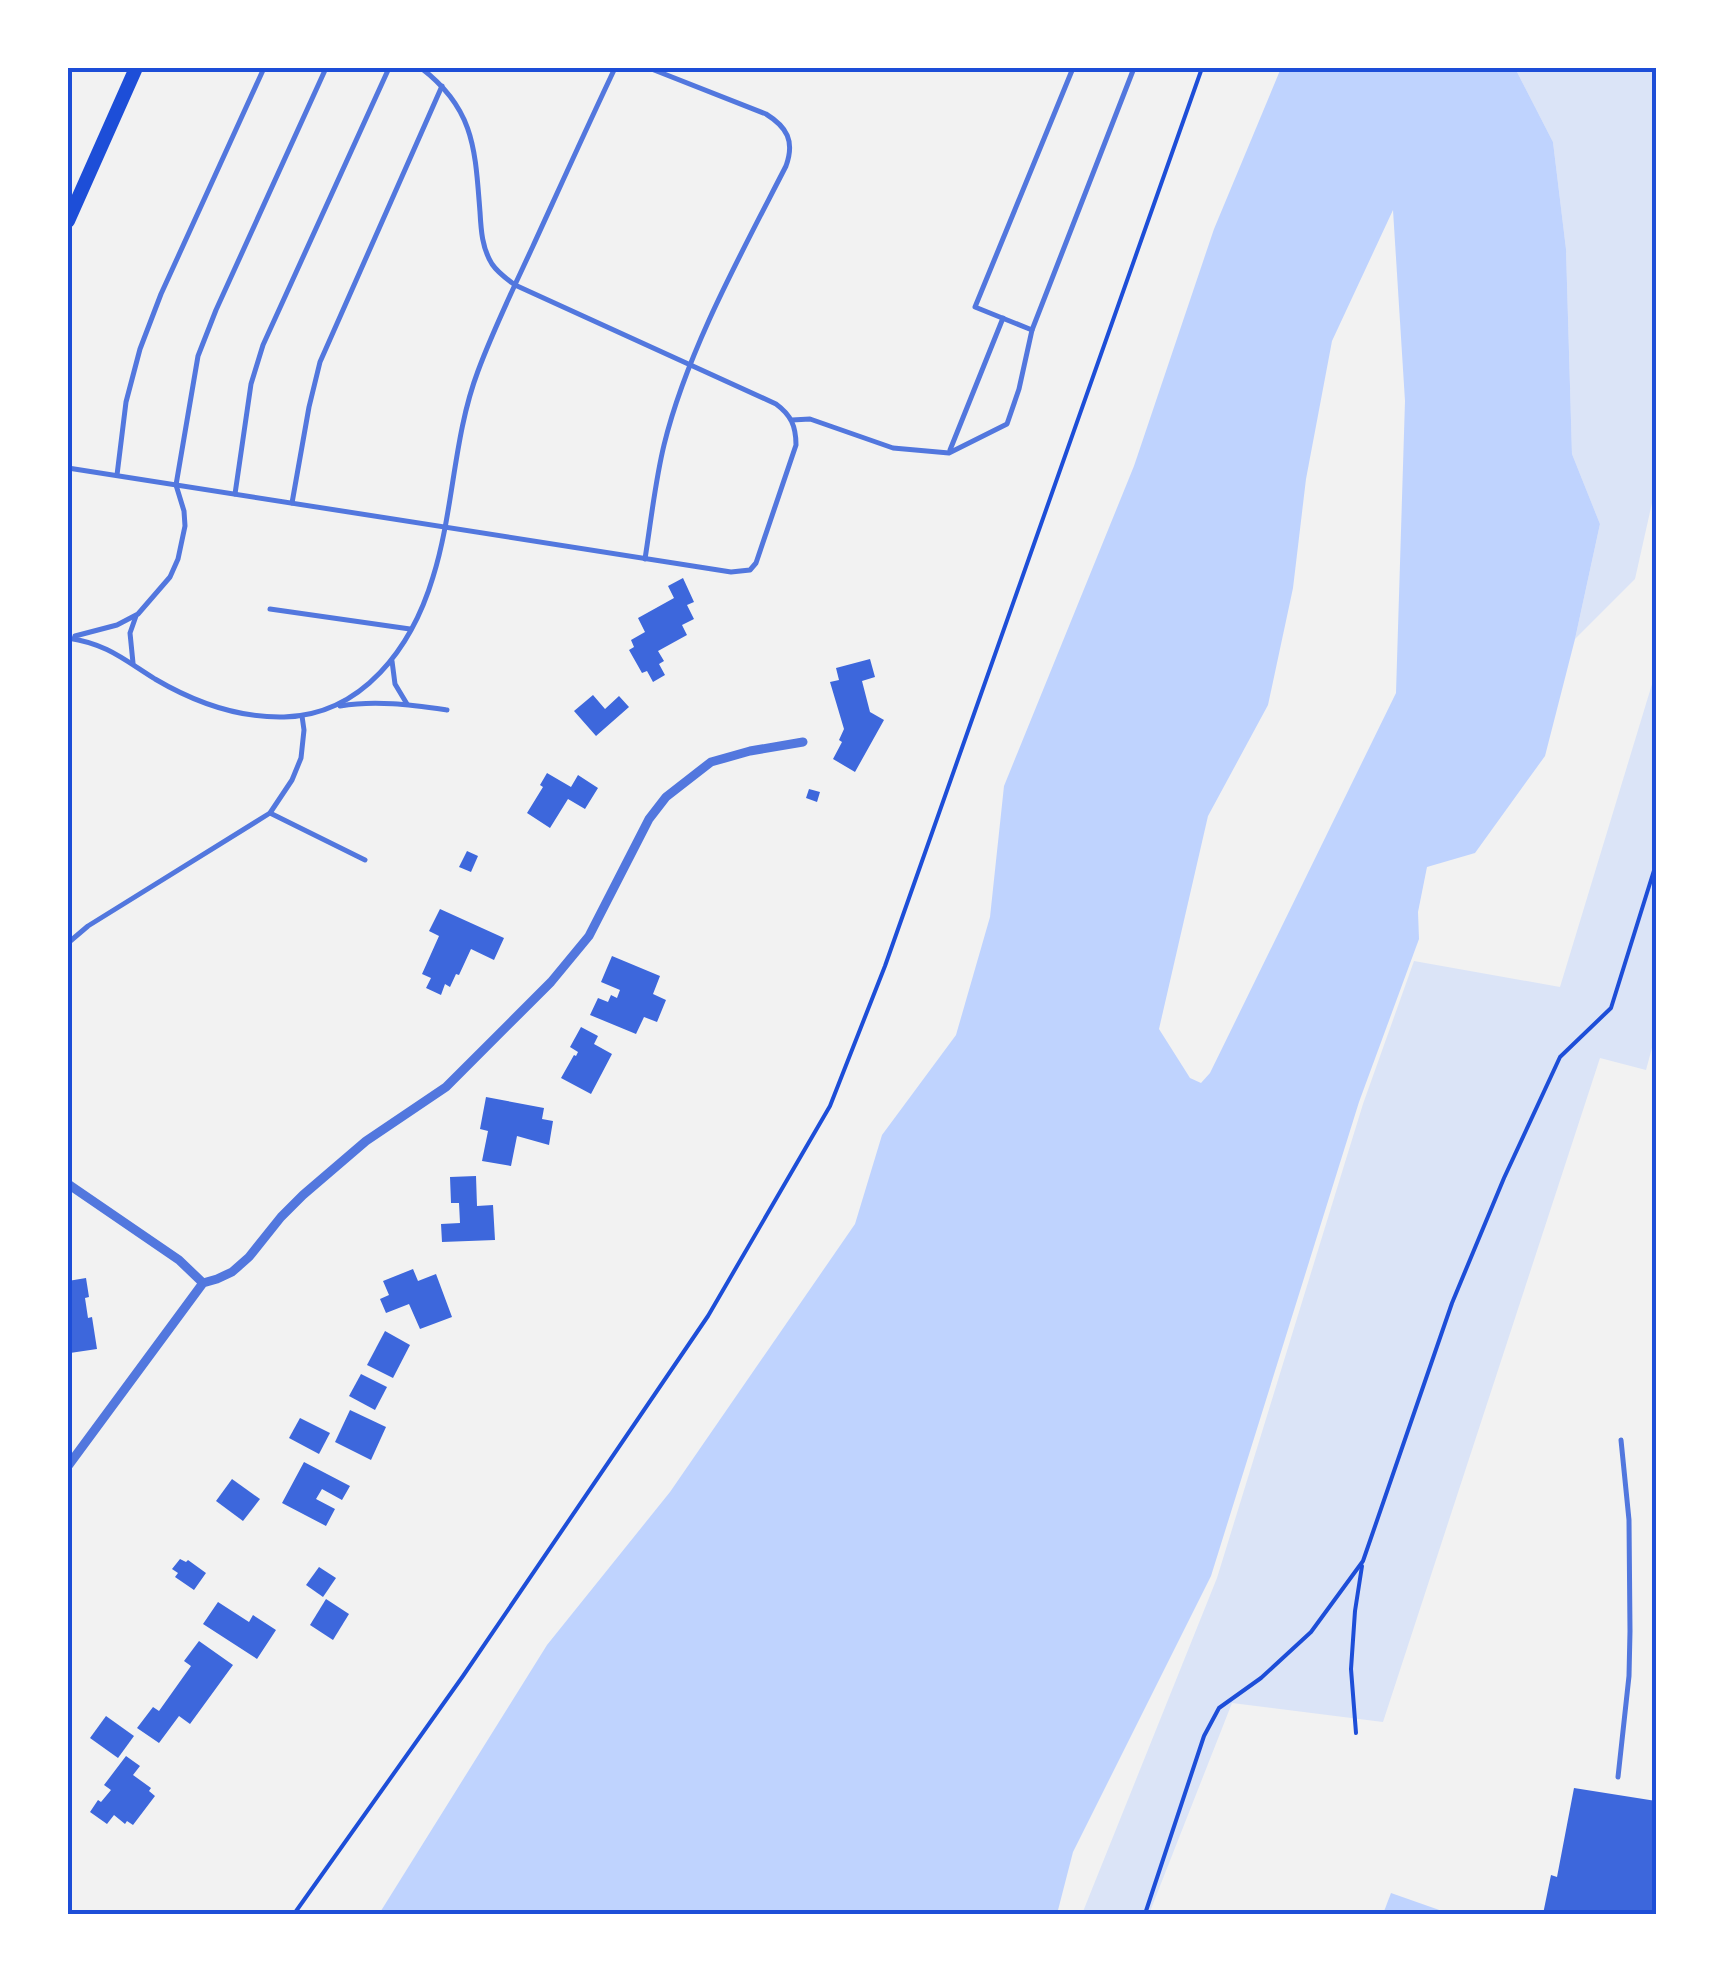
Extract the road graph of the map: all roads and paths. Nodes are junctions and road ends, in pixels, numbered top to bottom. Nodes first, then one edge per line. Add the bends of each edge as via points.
1 (136, 68) edge
2 (264, 68) edge
3 (326, 68) edge
4 (389, 68) edge
5 (421, 68) edge
6 (615, 68) edge
7 (650, 68) edge
8 (1072, 68) edge
9 (1134, 68) edge
10 (1202, 68) edge
11 (442, 86) junction
12 (68, 221) edge
13 (515, 285) junction
14 (1003, 318) junction
15 (1032, 330) junction
16 (691, 365) junction
17 (792, 420) junction
18 (949, 453) junction
19 (68, 468) edge
20 (117, 476) junction
21 (176, 485) junction
22 (235, 494) junction
23 (292, 503) junction
24 (445, 527) junction
25 (645, 558) junction
26 (270, 609) dead end
27 (138, 614) junction
28 (410, 629) junction
29 (392, 660) junction
30 (134, 664) junction
31 (407, 704) junction
32 (332, 707) junction
33 (448, 710) dead end
34 (302, 715) junction
35 (802, 742) dead end
36 (270, 813) junction
37 (365, 860) dead end
38 (1656, 864) edge
39 (68, 943) edge
40 (68, 1184) edge
41 (204, 1282) junction
42 (1621, 1440) dead end
43 (68, 1466) edge
44 (1362, 1561) junction
45 (1356, 1733) dead end
46 (1618, 1777) dead end
47 (294, 1914) edge
48 (1144, 1914) edge

1 - 12 main road
2 - 20 lane via 140,349
3 - 21 lane via 206,333
4 - 22 lane via 260,354
5 - 11 lane
6 - 13 lane
7 - 16 lane via 766,114 788,133 790,144 786,166
8 - 14 lane via 975,307
9 - 15 lane
10 - 47 path via 830,1106 708,1316
11 - 13 lane via 476,152 485,249
11 - 23 lane via 320,362
13 - 16 lane
13 - 24 lane via 470,390
14 - 15 lane
14 - 18 lane
15 - 18 lane via 1007,424
16 - 17 lane via 776,404
16 - 25 lane via 664,446
17 - 18 lane via 810,419 893,448
17 - 25 lane via 796,444 750,570
19 - 20 lane
20 - 21 lane
21 - 22 lane
21 - 27 lane via 185,526 178,559
22 - 23 lane
23 - 24 lane
24 - 25 lane
24 - 28 lane via 425,602
26 - 28 lane
27 - 30 lane via 130,633
27 - 30 lane via 68,638 104,646
28 - 29 lane
29 - 31 lane
29 - 32 lane via 357,695
30 - 34 lane via 218,707
31 - 32 lane
31 - 33 lane
32 - 34 lane
34 - 36 lane via 301,758
35 - 41 street via 711,762 666,797 589,936 551,982 446,1087 366,1141 303,1195 232,1272
36 - 37 lane
36 - 39 lane
38 - 44 path via 1611,1008 1560,1058 1504,1178
40 - 41 street
41 - 43 street
42 - 46 lane via 1630,1520 1630,1631
44 - 45 path via 1351,1669
44 - 48 path via 1312,1632 1218,1708

